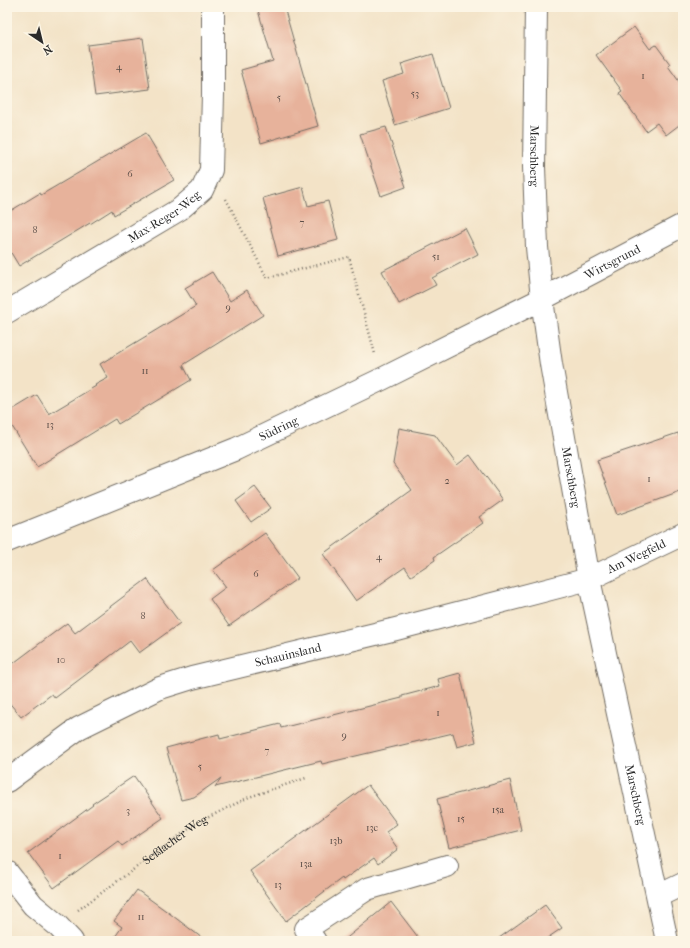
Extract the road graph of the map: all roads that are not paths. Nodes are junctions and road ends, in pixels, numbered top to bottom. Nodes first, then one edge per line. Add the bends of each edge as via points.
1 (213, 7) edge
2 (536, 7) edge
3 (683, 225) edge
4 (542, 299) junction
5 (7, 312) edge
6 (683, 534) edge
7 (7, 541) edge
8 (589, 578) junction
9 (7, 781) edge
10 (447, 866) dead end
11 (7, 872) edge
12 (683, 884) edge
13 (658, 896) junction
14 (72, 941) edge
15 (315, 941) edge
16 (667, 941) edge

1 - 5 street, Max-Reger-Weg via 211,170 202,190 180,210
2 - 4 street, Marschberg via 534,167
3 - 4 street, Wirtsgrund
4 - 7 street, Südring via 236,449
4 - 8 street, Marschberg
6 - 8 street, Am Wegfeld
8 - 9 street, Schauinsland via 160,688 79,728
8 - 13 street, Marschberg
10 - 15 street via 367,888 306,929
11 - 14 street via 33,905
12 - 13 street
13 - 16 street, Marschberg

